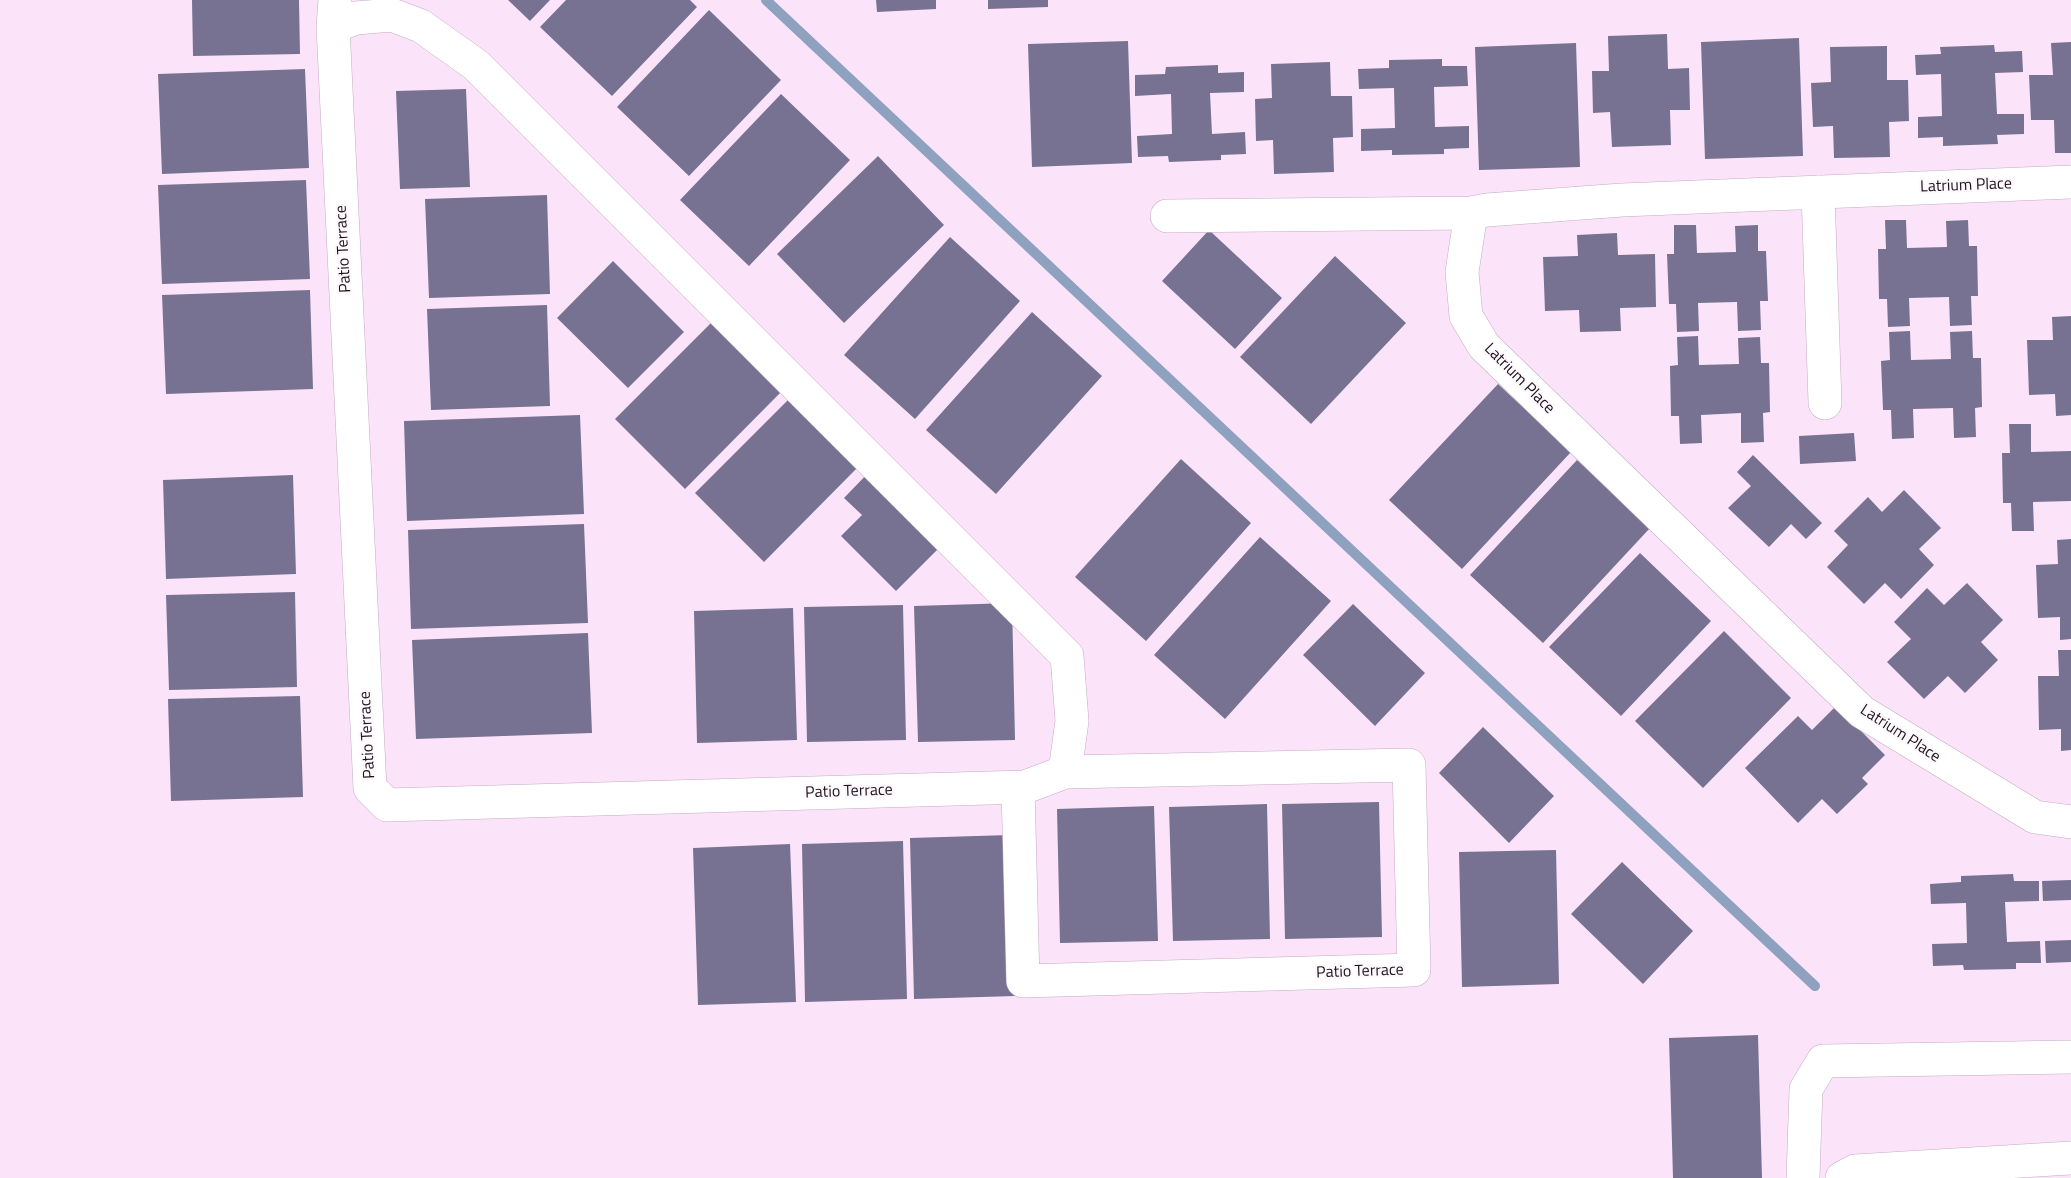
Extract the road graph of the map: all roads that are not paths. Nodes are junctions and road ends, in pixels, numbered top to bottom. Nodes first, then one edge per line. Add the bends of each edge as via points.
1 (334, 14) edge
2 (2071, 182) edge
3 (1818, 192) junction
4 (1471, 213) junction
5 (1167, 216) dead end
6 (1825, 403) dead end
7 (1065, 772) junction
8 (1018, 788) junction
9 (2071, 822) edge
10 (2071, 1057) edge
11 (2071, 1158) edge
12 (1803, 1178) edge
13 (1842, 1178) edge

1 - 7 lane, Patio Terrace via 356,18 392,15 421,27 476,65 1067,656 1072,721
1 - 8 lane, Patio Terrace via 370,788 387,805
2 - 3 lane, Latrium Place
3 - 4 lane, Latrium Place via 1622,200
3 - 6 lane
4 - 5 lane
4 - 9 lane, Latrium Place via 1462,272 1466,316 1484,346 1862,712 2035,817
7 - 8 lane, Patio Terrace
7 - 8 lane, Patio Terrace via 1408,765 1414,970 1023,981
10 - 12 lane via 1823,1061 1806,1089
11 - 13 lane via 1855,1171

